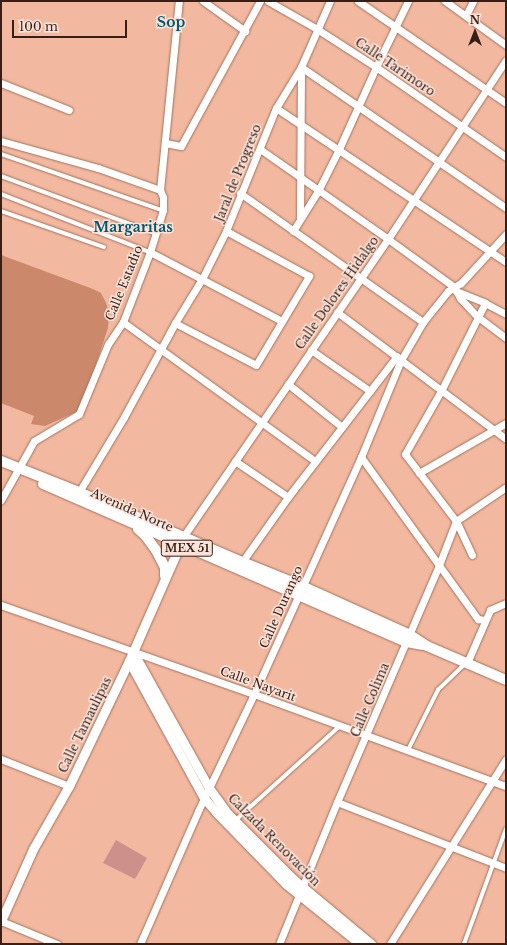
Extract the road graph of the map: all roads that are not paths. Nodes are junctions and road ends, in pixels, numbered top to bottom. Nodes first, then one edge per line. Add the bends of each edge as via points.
1 (179, 1) edge
2 (203, 1) edge
3 (260, 1) edge
4 (268, 1) edge
5 (330, 1) edge
6 (358, 1) edge
7 (408, 1) edge
8 (445, 1) edge
9 (473, 1) edge
10 (466, 15) junction
11 (394, 28) junction
12 (317, 29) junction
13 (245, 31) junction
14 (506, 45) edge
15 (506, 60) edge
16 (301, 67) junction
17 (376, 67) junction
18 (1, 84) edge
19 (487, 90) junction
20 (506, 103) edge
21 (358, 107) junction
22 (276, 108) junction
23 (69, 110) dead end
24 (301, 124) junction
25 (462, 126) junction
26 (1, 141) edge
27 (165, 143) junction
28 (260, 149) junction
29 (339, 149) junction
30 (1, 154) edge
31 (506, 157) edge
32 (438, 162) junction
33 (1, 176) edge
34 (299, 178) junction
35 (160, 190) junction
36 (318, 191) junction
37 (240, 193) junction
38 (1, 194) edge
39 (412, 201) junction
40 (506, 208) edge
41 (163, 210) junction
42 (1, 211) edge
43 (300, 220) junction
44 (226, 231) junction
45 (293, 231) junction
46 (154, 233) junction
47 (506, 234) edge
48 (388, 239) junction
49 (104, 247) dead end
50 (150, 252) junction
51 (491, 252) junction
52 (506, 262) edge
53 (361, 278) junction
54 (202, 279) junction
55 (455, 289) junction
56 (485, 302) junction
57 (337, 312) junction
58 (506, 314) edge
59 (478, 317) junction
60 (282, 321) junction
61 (123, 322) junction
62 (423, 322) junction
63 (175, 323) junction
64 (506, 338) edge
65 (161, 350) junction
66 (311, 350) junction
67 (399, 358) junction
68 (288, 384) junction
69 (370, 391) junction
70 (441, 391) junction
71 (261, 422) junction
72 (506, 423) edge
73 (342, 426) junction
74 (494, 430) junction
75 (506, 439) edge
76 (361, 457) junction
77 (235, 461) junction
78 (315, 461) junction
79 (1, 462) edge
80 (18, 470) junction
81 (419, 473) junction
82 (34, 480) junction
83 (506, 486) edge
84 (79, 492) junction
85 (288, 497) junction
86 (1, 500) edge
87 (456, 521) junction
88 (128, 522) junction
89 (182, 541) junction
90 (472, 555) dead end
91 (242, 562) junction
92 (439, 565) junction
93 (165, 576) junction
94 (300, 590) junction
95 (506, 603) edge
96 (1, 605) edge
97 (485, 620) junction
98 (408, 638) junction
99 (132, 652) junction
100 (129, 661) junction
101 (467, 663) junction
102 (506, 680) edge
103 (254, 694) junction
104 (340, 726) junction
105 (366, 735) junction
106 (408, 750) junction
107 (506, 759) edge
108 (1, 760) edge
109 (491, 781) junction
110 (69, 786) junction
111 (506, 786) edge
112 (209, 788) junction
113 (204, 798) junction
114 (337, 802) junction
115 (235, 820) junction
116 (506, 829) edge
117 (451, 846) junction
118 (494, 863) junction
119 (506, 868) edge
120 (300, 891) junction
121 (1, 921) edge
122 (58, 944) edge
123 (140, 944) edge
124 (279, 944) edge
125 (360, 944) edge
126 (371, 944) edge
127 (390, 944) edge
128 (464, 944) edge

1 - 27 street, Calle Estadio
2 - 13 street
3 - 13 street
4 - 12 street, Calle Tarimoro
5 - 12 street, Jaral de Progreso
6 - 11 street
7 - 11 street
8 - 10 street
9 - 10 street
10 - 14 street
11 - 17 street
11 - 19 street
12 - 16 street, Jaral de Progreso
12 - 17 street, Calle Tarimoro
13 - 27 street via 181,146
15 - 19 street, Calle Dolores Hidalgo
16 - 21 street
16 - 22 street, Jaral de Progreso
16 - 24 street
17 - 21 street
17 - 25 street, Calle Tarimoro
18 - 23 street
19 - 20 street
19 - 25 street, Calle Dolores Hidalgo
21 - 29 street
21 - 32 street
22 - 24 street
22 - 28 street, Jaral de Progreso
24 - 29 street
24 - 34 street
25 - 31 street, Calle Tarimoro
25 - 32 street, Calle Dolores Hidalgo
26 - 35 street via 98,168
27 - 35 street, Calle Estadio
28 - 34 street
28 - 37 street, Jaral de Progreso
29 - 36 street
29 - 39 street
30 - 41 lane
32 - 39 street, Calle Dolores Hidalgo
32 - 40 street
33 - 46 lane
34 - 36 street
34 - 43 street
35 - 41 street, Calle Estadio
36 - 43 street
36 - 48 street
37 - 44 street, Jaral de Progreso
37 - 45 street
38 - 50 lane
39 - 48 street, Calle Dolores Hidalgo
39 - 51 street
41 - 46 street, Calle Estadio
42 - 49 lane
43 - 45 street
44 - 54 street, Jaral de Progreso
44 - 60 street via 309,276
45 - 53 street
46 - 50 street, Calle Estadio
47 - 51 street, Calle Durango
48 - 53 street, Calle Dolores Hidalgo
48 - 55 street
50 - 54 street
50 - 61 street, Calle Estadio
51 - 52 street
51 - 55 street, Calle Durango
53 - 57 street, Calle Dolores Hidalgo
53 - 62 street
54 - 60 street
54 - 63 street, Jaral de Progreso
55 - 56 street
55 - 59 street
55 - 62 street, Calle Durango via 448,291
56 - 58 street
56 - 59 street
57 - 66 street, Calle Dolores Hidalgo
57 - 67 street
59 - 64 street
59 - 70 street
60 - 63 street via 256,365
61 - 65 street
61 - 80 street, Calle Estadio via 108,344 79,414 34,441
62 - 67 street, Calle Durango
63 - 65 street, Jaral de Progreso
65 - 71 street
65 - 84 street, Jaral de Progreso
66 - 68 street, Calle Dolores Hidalgo
66 - 69 street
67 - 69 street
67 - 70 street
67 - 76 street, Calle Durango
68 - 71 street, Calle Dolores Hidalgo
68 - 73 street
69 - 73 street
70 - 74 street
70 - 81 street via 405,454
71 - 77 street, Calle Dolores Hidalgo
71 - 78 street
72 - 74 street
73 - 78 street
74 - 75 street
74 - 81 street
76 - 92 street
76 - 94 street, Calle Durango
77 - 85 street
77 - 89 street, Calle Dolores Hidalgo
78 - 85 street
79 - 80 main road, Avenida Norte / MEX 51
80 - 82 main road, Avenida Norte / MEX 51
80 - 84 main road, Avenida Norte / MEX 51
80 - 86 street, Calle Estadio
81 - 87 street
82 - 84 main road
82 - 88 main road, Avenida Norte / MEX 51
83 - 87 street
84 - 89 main road, Avenida Norte / MEX 51
85 - 91 street
87 - 90 street
87 - 92 street, Calle Colima
88 - 89 main road, Avenida Norte / MEX 51
88 - 93 main road via 145,535 156,550 165,568
89 - 91 main road, Avenida Norte / MEX 51
89 - 93 street, Calle Tamaulipas
89 - 94 main road, Avenida Norte / MEX 51
91 - 94 main road, Avenida Norte / MEX 51
92 - 97 street via 478,619
92 - 98 street, Calle Colima
93 - 99 street, Calle Tamaulipas
94 - 98 main road, MEX 51
94 - 103 street, Calle Durango
95 - 97 street via 490,610
96 - 99 street, Calle Nayarit
97 - 101 street
98 - 101 main road, MEX 51
98 - 105 street, Calle Colima
99 - 100 street, Calle Tamaulipas
99 - 103 street, Calle Nayarit
99 - 112 street, Calzada Renovación
100 - 110 street, Calle Tamaulipas
100 - 113 street, Calzada Renovación
101 - 102 main road, MEX 51
101 - 106 lane via 438,690
103 - 104 street, Calle Nayarit
103 - 112 street, Calle Durango
104 - 105 street, Calle Nayarit
104 - 115 lane
105 - 106 street, Calle Nayarit
105 - 114 street, Calle Colima
106 - 109 street, Calle Nayarit
107 - 109 street
108 - 110 street
109 - 111 street, Calle Nayarit
109 - 117 street
110 - 121 street, Calle Tamaulipas via 32,849
112 - 113 street, Calle Durango
112 - 115 street, Calzada Renovación
113 - 120 street, Calzada Renovación via 286,884
113 - 123 street, Calle Durango
114 - 117 street
114 - 120 street, Calle Colima
115 - 120 street, Calzada Renovación
116 - 118 lane
117 - 118 street
117 - 127 street
118 - 119 street
118 - 128 lane
120 - 124 street, Calle Colima
120 - 125 street, Calzada Renovación
120 - 126 street, Calzada Renovación
121 - 122 street

